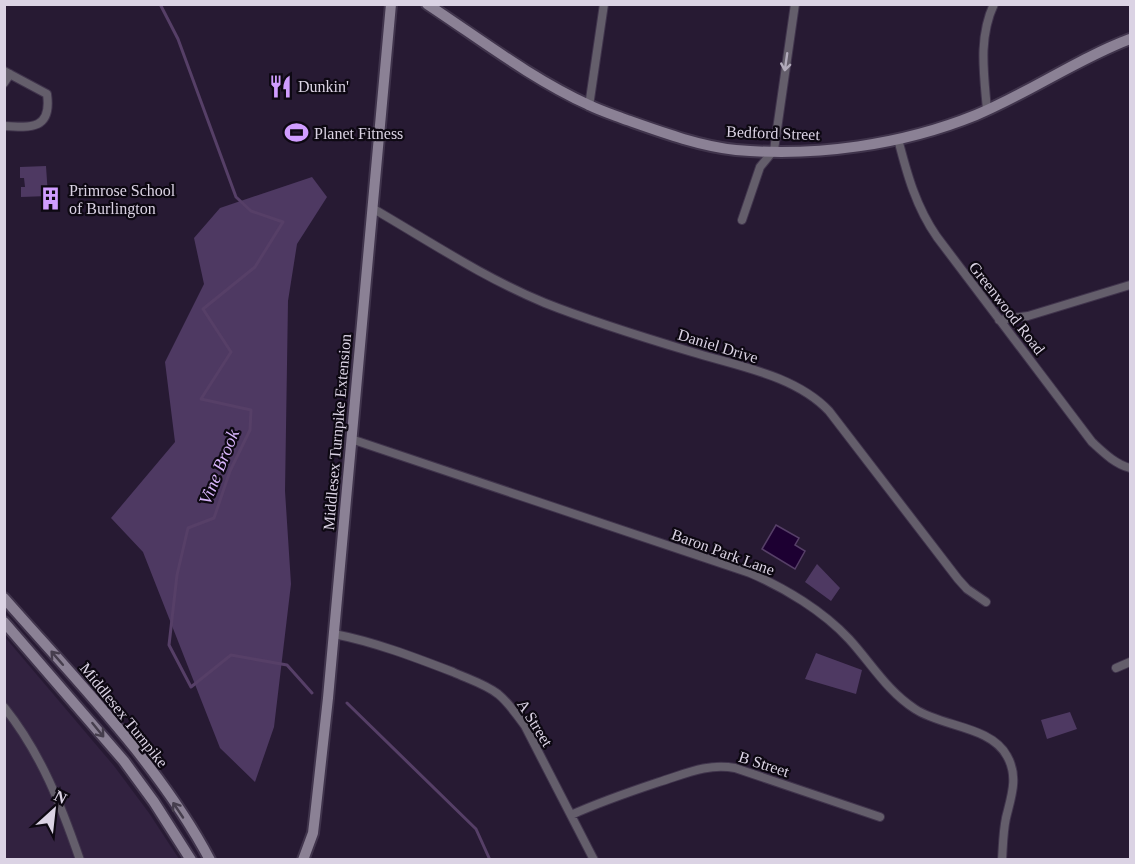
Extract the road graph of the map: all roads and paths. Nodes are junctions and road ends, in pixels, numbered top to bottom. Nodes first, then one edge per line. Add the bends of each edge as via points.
1 (391, 4) edge
2 (427, 4) edge
3 (604, 4) edge
4 (795, 4) edge
5 (994, 4) edge
6 (1131, 39) edge
7 (7, 73) edge
8 (4, 83) edge
9 (589, 106) junction
10 (987, 110) junction
11 (4, 126) edge
12 (897, 139) junction
13 (774, 150) junction
14 (372, 208) junction
15 (742, 220) dead end
16 (1131, 285) edge
17 (999, 320) junction
18 (351, 439) junction
19 (1131, 468) edge
20 (4, 598) edge
21 (986, 602) dead end
22 (4, 622) edge
23 (334, 634) junction
24 (1131, 662) edge
25 (1116, 668) dead end
26 (4, 707) edge
27 (571, 815) junction
28 (880, 817) dead end
29 (80, 860) edge
30 (191, 860) edge
31 (210, 860) edge
32 (303, 860) edge
33 (594, 860) edge
34 (1002, 860) edge

1 - 14 main road, Middlesex Turnpike Extension
2 - 9 main road, Bedford Street
3 - 9 street
4 -> 13 street
5 - 10 street via 983,42
6 - 10 main road, Bedford Street
7 - 8 street
7 - 11 street via 47,94 49,106 42,122 35,127
9 - 13 main road, Bedford Street via 690,140 735,150
10 - 12 main road, Bedford Street
12 - 13 main road, Bedford Street via 840,150
12 - 17 street, Greenwood Road via 926,222
13 - 15 street via 760,167
14 - 18 main road, Middlesex Turnpike Extension
14 - 21 street, Daniel Drive via 519,292 597,323 747,368 806,392 829,411 958,579
16 - 17 street via 1028,316
17 - 19 street, Greenwood Road via 1092,442 1122,466
18 - 23 main road, Middlesex Turnpike Extension
18 - 34 street, Baron Park Lane via 776,585 846,636 883,681 911,706 983,735 1001,747 1012,766 1014,783
31 -> 20 main road, Middlesex Turnpike via 136,751
22 -> 30 main road, Middlesex Turnpike via 124,761
23 - 27 street, A Street via 417,659 497,694 525,726
23 - 32 main road, Middlesex Turnpike Extension via 315,816
24 - 25 street
26 - 29 street via 27,738 51,783
27 - 28 street, B Street via 696,769 720,765
27 - 33 street, A Street

